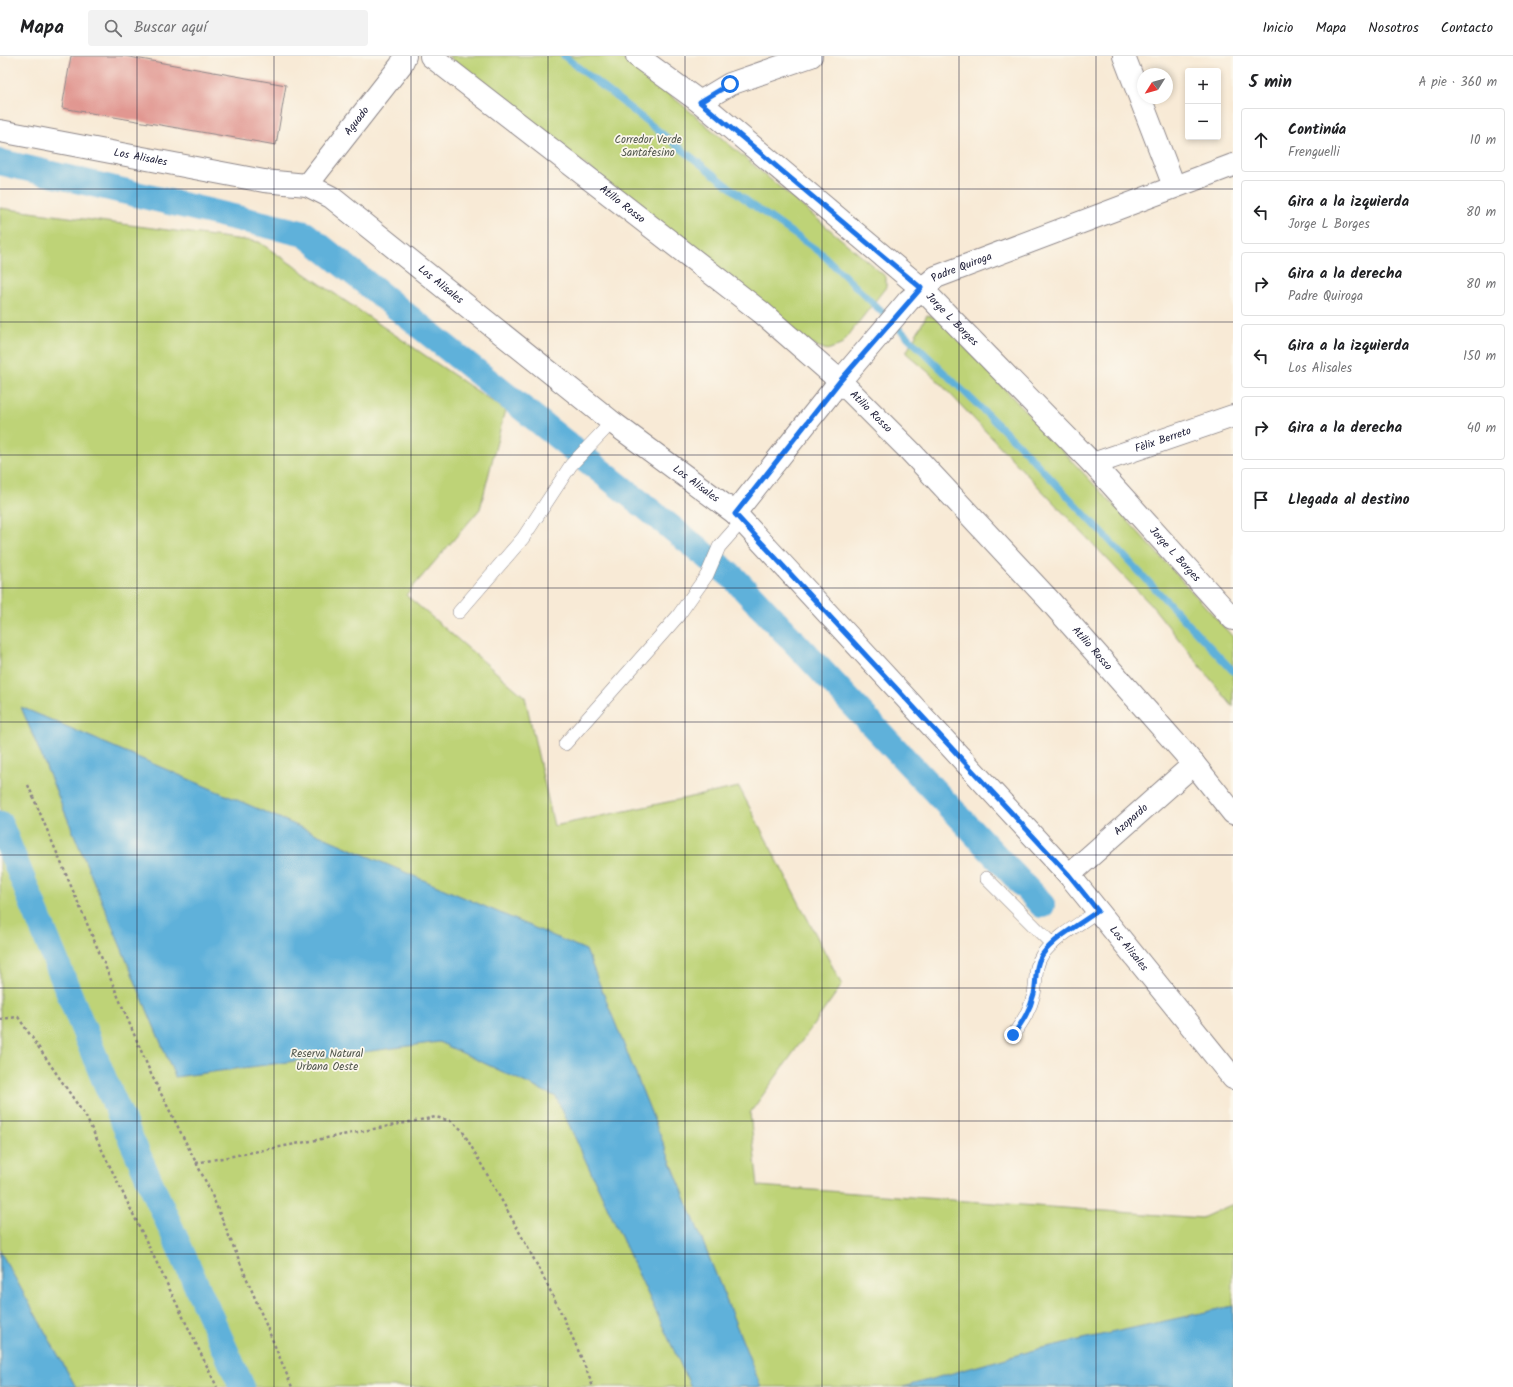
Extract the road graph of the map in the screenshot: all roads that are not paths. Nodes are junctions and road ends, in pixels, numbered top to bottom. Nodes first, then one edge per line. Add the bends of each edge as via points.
1 (405, 56) edge
2 (431, 56) edge
3 (637, 56) edge
4 (811, 56) edge
5 (1124, 56) edge
6 (700, 102) junction
7 (0, 131) edge
8 (1233, 166) edge
9 (307, 185) junction
10 (1174, 186) junction
11 (921, 288) junction
12 (840, 381) junction
13 (1233, 416) edge
14 (612, 422) junction
15 (1093, 464) junction
16 (739, 517) junction
17 (459, 612) dead end
18 (1233, 620) edge
19 (565, 744) dead end
20 (1194, 764) junction
21 (1233, 813) edge
22 (1069, 875) junction
23 (986, 878) dead end
24 (1098, 911) junction
25 (1052, 944) junction
26 (1013, 1035) dead end
27 (1233, 1078) edge

1 - 9 street, Aguado via 401,65
2 - 12 street, Atilio Rosso via 761,312
3 - 6 street, Jorge L Borges
4 - 6 street via 730,84
5 - 10 street
6 - 11 street, Jorge L Borges
7 - 9 street, Los Alisales via 264,181
8 - 10 street, Padre Quiroga
9 - 14 street, Los Alisales via 331,198
10 - 11 street, Padre Quiroga via 936,277
11 - 12 street, Padre Quiroga
11 - 15 street, Jorge L Borges
12 - 16 street, Padre Quiroga
12 - 20 street, Atilio Rosso via 910,451 1049,600
13 - 15 street, Fèlix Berreto
14 - 16 street, Los Alisales
14 - 17 lane via 571,465 523,538
15 - 18 street, Jorge L Borges
16 - 19 lane via 719,547 707,575 678,616
16 - 22 street, Los Alisales
20 - 21 street, Atilio Rosso
20 - 22 street, Azopardo
22 - 24 street, Los Alisales
23 - 25 lane
24 - 25 lane
24 - 27 street, Los Alisales
25 - 26 lane via 1042,955 1036,970 1028,1014

